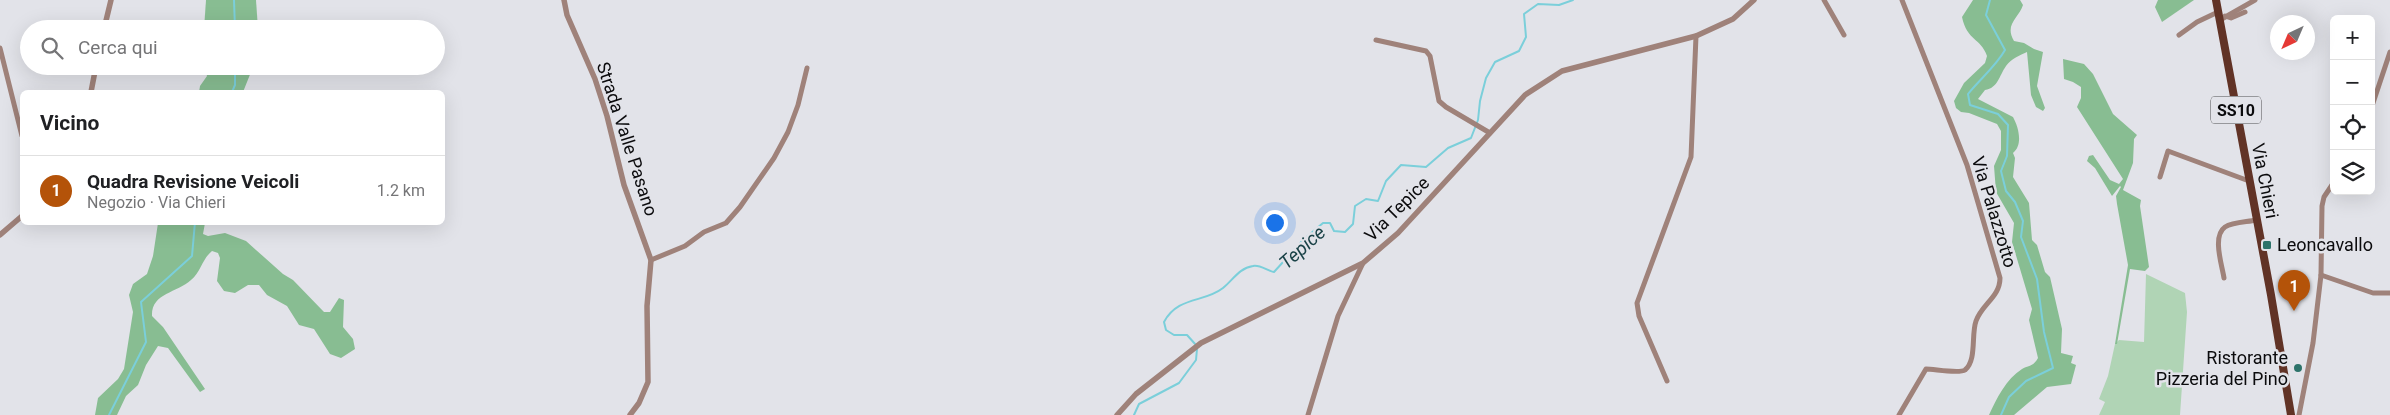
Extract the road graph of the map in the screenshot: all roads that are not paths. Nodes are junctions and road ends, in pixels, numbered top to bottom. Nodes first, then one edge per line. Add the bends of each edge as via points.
1 (110, 0) edge
2 (564, 0) edge
3 (1754, 0) edge
4 (1824, 0) edge
5 (1902, 0) edge
6 (2216, 0) edge
7 (2255, 0) edge
8 (2244, 12) dead end
9 (2221, 16) junction
10 (106, 20) edge
11 (1844, 35) dead end
12 (2179, 35) dead end
13 (1696, 36) junction
14 (1376, 40) dead end
15 (0, 48) edge
16 (2390, 52) edge
17 (807, 68) dead end
18 (94, 75) edge
19 (90, 90) edge
20 (2372, 105) edge
21 (20, 128) edge
22 (1490, 133) junction
23 (2160, 177) dead end
24 (2249, 182) junction
25 (2330, 188) edge
26 (20, 218) edge
27 (2256, 220) junction
28 (0, 235) edge
29 (651, 260) junction
30 (1363, 263) junction
31 (2321, 274) junction
32 (2224, 278) dead end
33 (2390, 293) edge
34 (1667, 380) dead end
35 (630, 415) edge
36 (1117, 415) edge
37 (1308, 415) edge
38 (1899, 415) edge
39 (2294, 415) edge

1 - 10 street
2 - 29 street, Strada Valle Pasano via 595,79 624,185
3 - 13 street, Via Tepice via 1734,19
4 - 11 street
5 - 38 street, Via Palazzotto via 1967,165 2000,287 1975,323 1971,359 1966,369 1961,372 1926,369
6 - 9 main road, Via Chieri / SS10
7 - 9 street
8 - 9 street via 2231,18
9 - 12 street via 2197,22
9 - 24 main road, Via Chieri / SS10
13 - 22 street, Via Tepice via 1562,71 1525,95
13 - 34 street via 1691,157 1637,303 1639,316
14 - 22 street via 1426,51 1430,56 1439,101
15 - 21 street
16 - 20 street
17 - 29 street via 788,132 740,207 726,223
18 - 19 street
22 - 30 street, Via Tepice via 1398,233
23 - 24 street via 2168,151
24 - 27 main road, Via Chieri / SS10
25 - 31 street via 2322,206
26 - 28 street
27 - 32 street via 2226,227 2222,231 2219,241
27 - 39 main road, Via Chieri / SS10
29 - 35 street via 647,306 648,382
30 - 36 street, Via Tepice via 1201,343 1136,394
30 - 37 street via 1338,316
31 - 33 street via 2373,294
31 - 39 street via 2314,343

